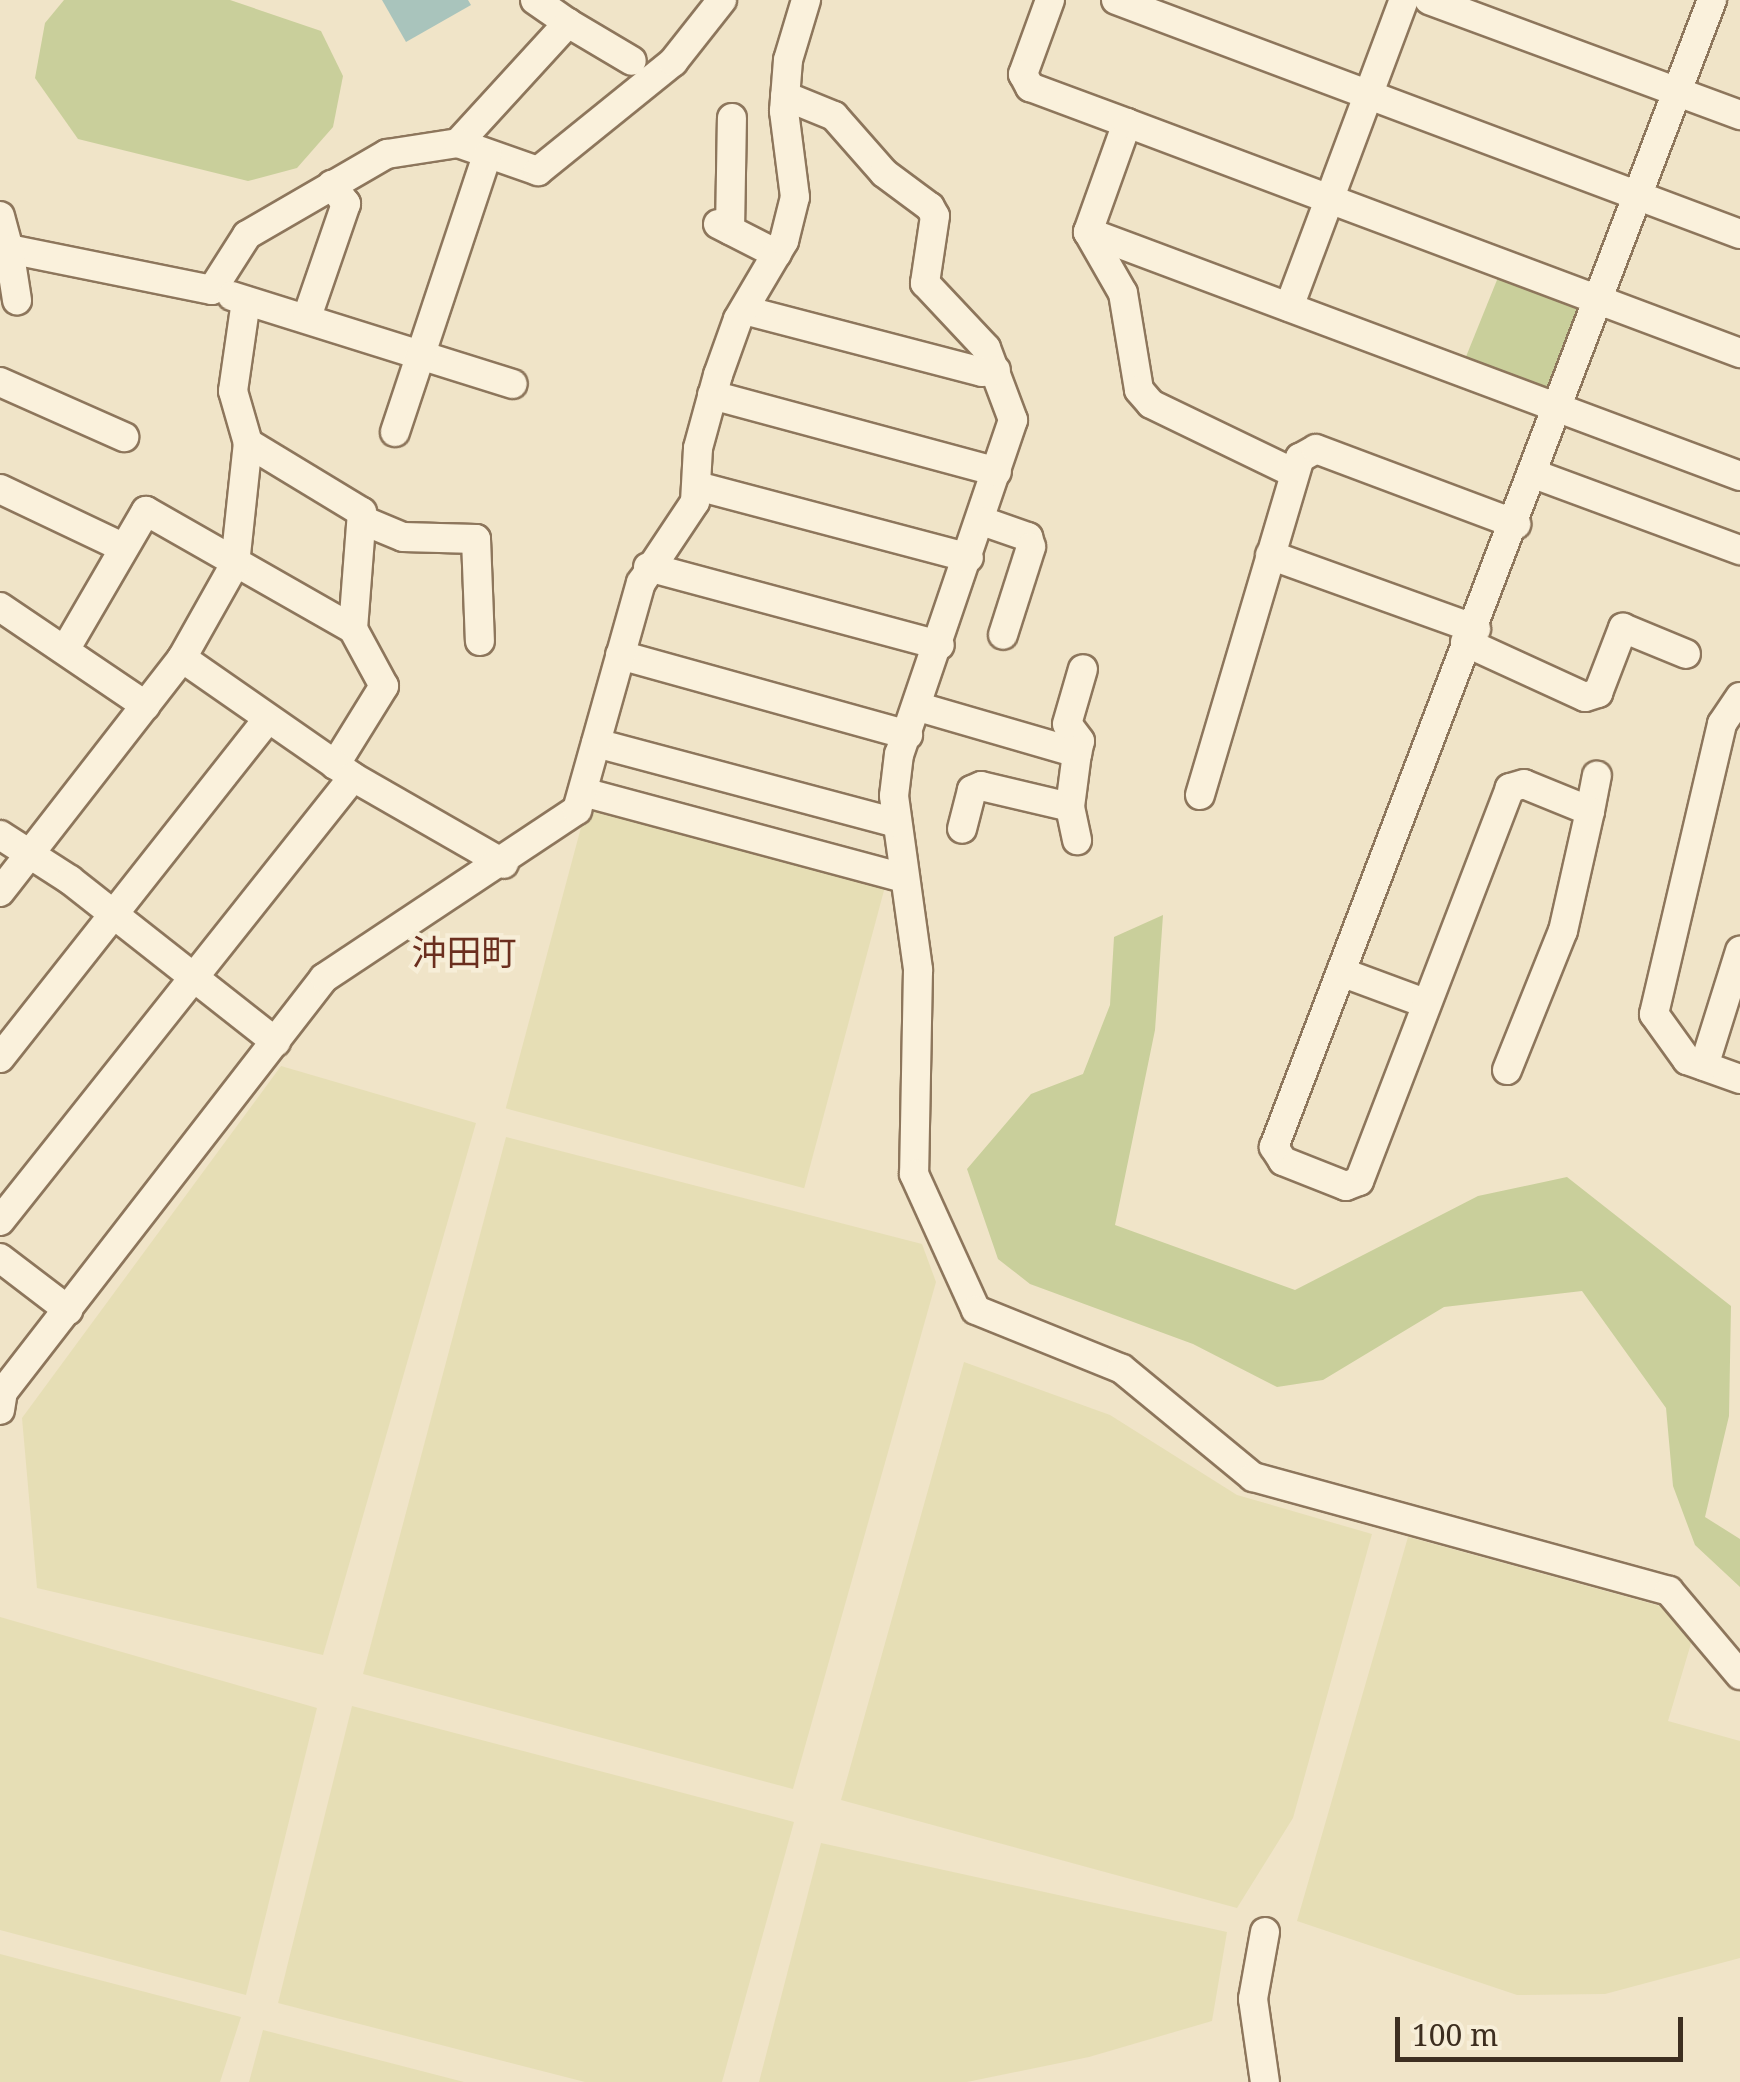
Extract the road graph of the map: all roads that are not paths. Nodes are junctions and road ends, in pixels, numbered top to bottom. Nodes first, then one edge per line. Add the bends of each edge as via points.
1 (534, 0) edge
2 (722, 0) edge
3 (806, 0) edge
4 (1050, 0) edge
5 (1116, 0) edge
6 (1404, 0) edge
7 (1429, 0) edge
8 (1712, 0) edge
9 (568, 22) junction
10 (632, 61) dead end
11 (1678, 92) junction
12 (1370, 95) junction
13 (785, 96) junction
14 (1740, 115) edge
15 (732, 118) dead end
16 (1127, 123) junction
17 (458, 143) junction
18 (487, 155) junction
19 (332, 185) junction
20 (1638, 196) junction
21 (1331, 200) junction
22 (0, 216) edge
23 (1088, 232) junction
24 (1740, 234) edge
25 (4, 251) edge
26 (777, 254) junction
27 (212, 290) junction
28 (16, 300) dead end
29 (1600, 300) junction
30 (246, 301) junction
31 (1289, 306) junction
32 (744, 310) junction
33 (307, 317) junction
34 (1740, 353) edge
35 (420, 354) junction
36 (996, 370) junction
37 (0, 382) edge
38 (513, 384) dead end
39 (712, 395) junction
40 (1559, 409) junction
41 (394, 432) dead end
42 (124, 437) dead end
43 (248, 443) junction
44 (997, 472) junction
45 (1294, 473) junction
46 (1534, 474) junction
47 (1740, 476) edge
48 (700, 487) junction
49 (0, 489) edge
50 (362, 520) junction
51 (982, 521) junction
52 (1516, 524) junction
53 (124, 548) junction
54 (1740, 550) edge
55 (1270, 555) junction
56 (969, 558) junction
57 (236, 564) junction
58 (648, 567) junction
59 (0, 607) edge
60 (352, 629) junction
61 (1470, 635) junction
62 (1003, 636) dead end
63 (480, 641) dead end
64 (940, 646) junction
65 (66, 650) junction
66 (1686, 654) dead end
67 (620, 656) junction
68 (182, 658) junction
69 (1083, 669) dead end
70 (1740, 697) edge
71 (146, 706) junction
72 (919, 707) junction
73 (268, 719) junction
74 (908, 735) junction
75 (596, 744) junction
76 (1077, 753) junction
77 (344, 771) junction
78 (1597, 776) dead end
79 (583, 792) junction
80 (1200, 794) dead end
81 (1070, 807) junction
82 (1590, 812) junction
83 (896, 824) junction
84 (962, 829) dead end
85 (0, 835) edge
86 (1077, 840) dead end
87 (30, 852) junction
88 (504, 864) junction
89 (904, 878) junction
90 (0, 892) edge
91 (112, 913) junction
92 (1740, 950) edge
93 (1341, 972) junction
94 (192, 974) junction
95 (1425, 1003) junction
96 (276, 1042) junction
97 (0, 1058) edge
98 (1704, 1066) junction
99 (1507, 1070) dead end
100 (1740, 1079) edge
101 (0, 1221) edge
102 (0, 1258) edge
103 (68, 1310) junction
104 (1, 1398) edge
105 (1740, 1675) edge
106 (1265, 1932) dead end
107 (1262, 2072) edge

1 - 9 street
2 - 18 street via 673,62 538,171
3 - 13 street
4 - 16 street via 1024,74 1030,86
5 - 12 street
6 - 12 street
7 - 11 street
8 - 11 street
9 - 10 street
9 - 17 street
11 - 14 street
11 - 20 street
12 - 20 street
12 - 21 street
13 - 26 street via 795,197
13 - 36 street via 834,116 884,173 930,207 935,216 925,283 986,348
15 - 26 street via 724,227
16 - 21 street
16 - 23 street
17 - 18 street
17 - 19 street via 387,154
18 - 35 street
19 - 27 street via 247,235
19 - 33 street via 346,204
20 - 24 street
20 - 29 street
21 - 29 street
21 - 31 street
22 - 25 street
23 - 31 street
23 - 45 street via 1123,293 1139,390 1151,404
25 - 27 street
25 - 28 street
26 - 32 street
27 - 30 street
29 - 34 street
29 - 40 street
30 - 33 street
30 - 43 street via 234,391
31 - 40 street
32 - 36 street via 982,372
32 - 39 street
33 - 35 street
35 - 38 street
35 - 41 street
36 - 44 street via 1013,420
37 - 42 street
39 - 44 street
39 - 48 street via 698,448
40 - 46 street
40 - 47 street
43 - 50 street via 362,512
43 - 57 street
44 - 51 street
45 - 52 street via 1300,458 1316,449
45 - 55 street
46 - 52 street
46 - 54 street
48 - 56 street
48 - 58 street
49 - 53 street
50 - 60 street
50 - 63 street via 403,536 476,539
51 - 56 street
51 - 62 street via 1028,538 1032,547
52 - 61 street
53 - 57 street via 146,511
53 - 65 street
55 - 61 street
55 - 80 street
56 - 64 street
57 - 60 street
57 - 68 street
58 - 64 street
58 - 67 street
59 - 65 street
60 - 77 street via 384,686
61 - 66 street via 1586,697 1598,693 1623,628
61 - 93 street
64 - 72 street
65 - 71 street
67 - 74 street
67 - 75 street
68 - 71 street
68 - 73 street
69 - 76 street via 1066,724 1080,741
70 - 98 street via 1722,724 1654,1014 1687,1060
71 - 87 street
72 - 74 street
72 - 76 street
73 - 77 street
73 - 91 street
74 - 83 street via 899,754
75 - 79 street
75 - 83 street
76 - 81 street
77 - 88 street
77 - 94 street
78 - 82 street
79 - 88 street via 577,810
79 - 89 street
81 - 84 street via 981,786 972,790
81 - 86 street
82 - 95 street via 1524,784 1510,788
82 - 99 street via 1563,931
83 - 89 street
85 - 87 street
87 - 90 street
87 - 91 street
88 - 96 street via 324,978
89 - 105 street via 918,970 916,1185 976,1310 1122,1370 1253,1478 1669,1591
91 - 94 street
91 - 97 street
92 - 98 street
93 - 95 street
93 - 95 street via 1274,1147 1283,1161 1346,1186 1359,1181
94 - 96 street
94 - 101 street
96 - 103 street
98 - 100 street
102 - 103 street
103 - 104 street
106 - 107 street via 1254,1999

